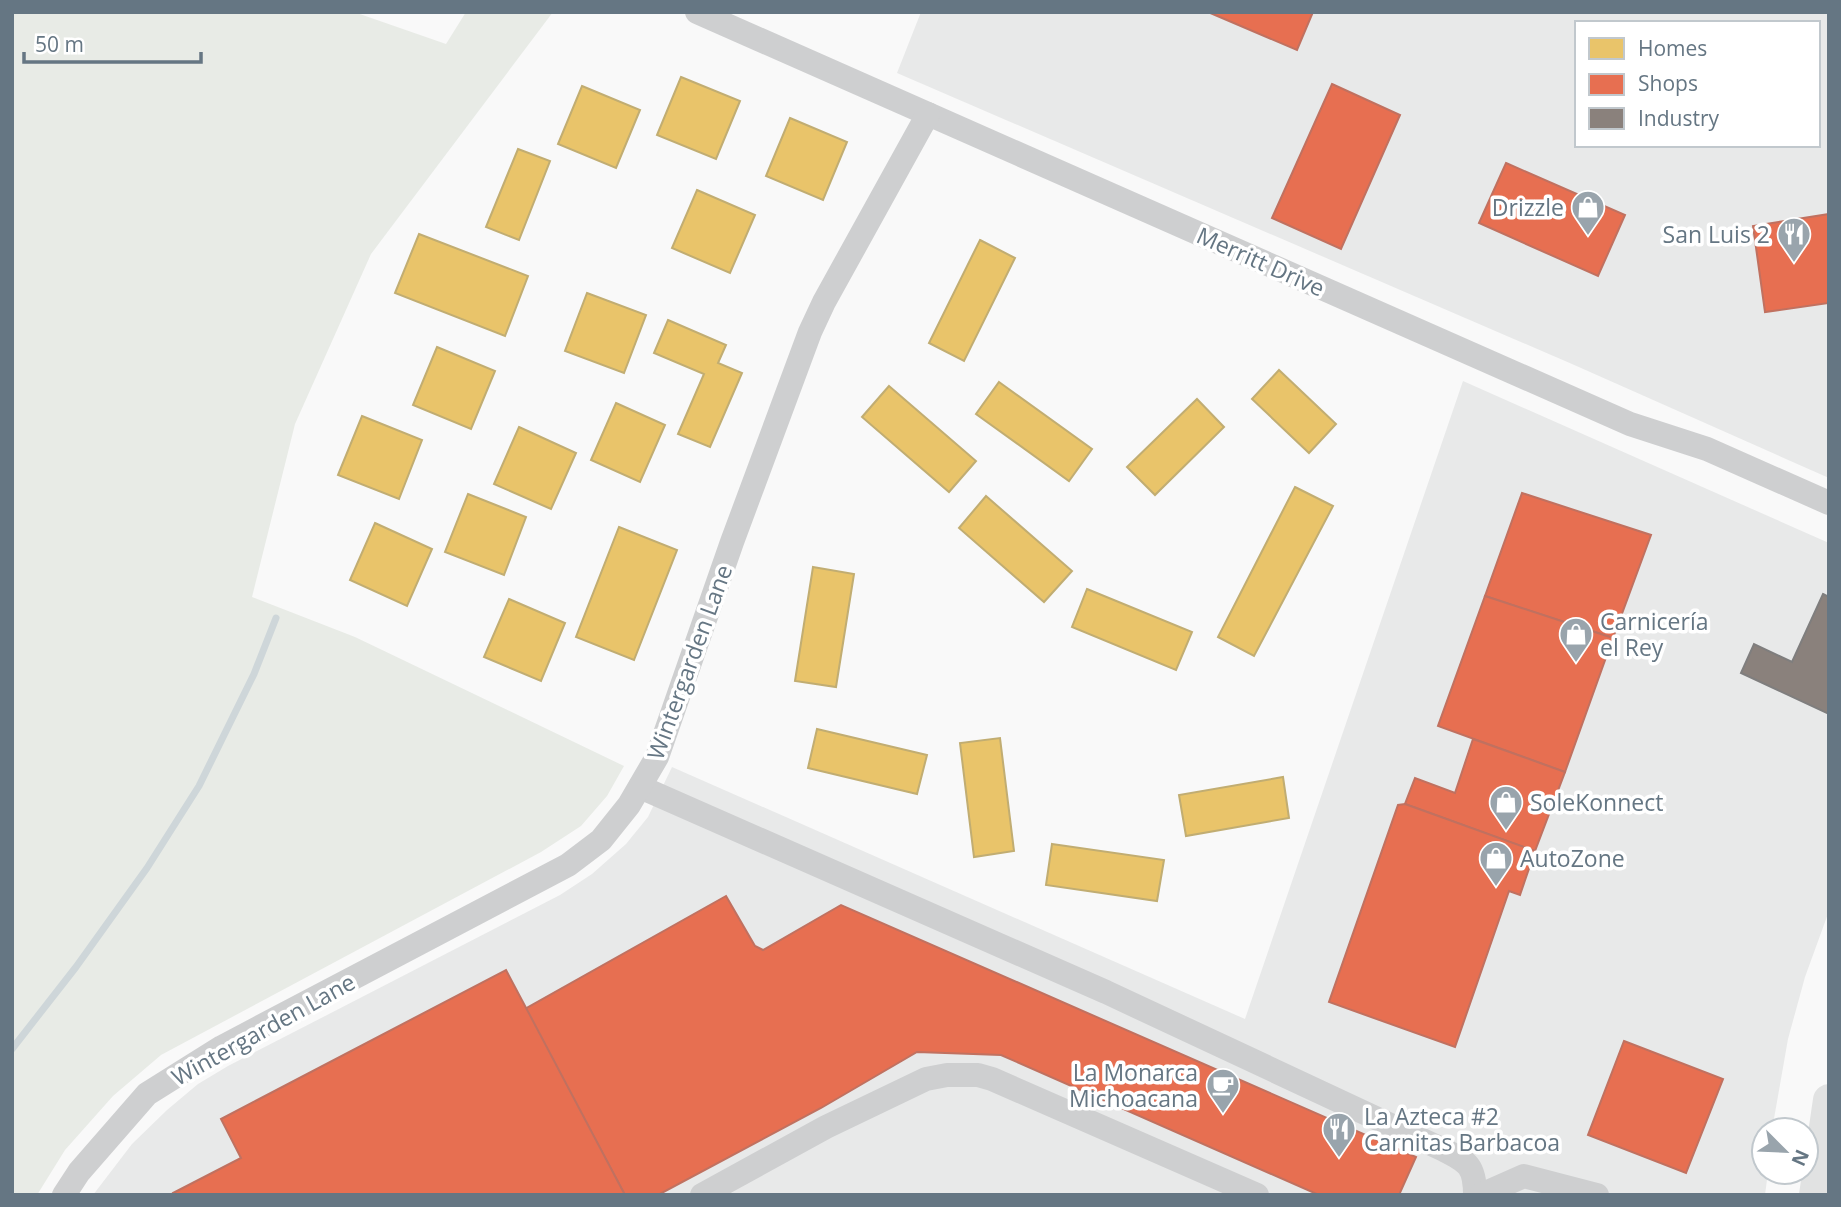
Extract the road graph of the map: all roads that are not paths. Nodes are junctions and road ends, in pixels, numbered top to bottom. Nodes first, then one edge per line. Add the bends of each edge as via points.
1 (697, 12) edge
2 (928, 114) junction
3 (1829, 503) edge
4 (640, 787) junction
5 (1829, 1100) edge
6 (64, 1195) edge
7 (702, 1195) edge
8 (1257, 1195) edge
9 (1475, 1195) edge
10 (1481, 1195) edge
11 (1597, 1195) edge
12 (1815, 1195) edge

1 - 2 street, Merritt Drive
2 - 3 street, Merritt Drive via 1630,424 1707,449
2 - 4 street, Wintergarden Lane via 810,332 656,757
4 - 6 street, Wintergarden Lane via 601,840 568,865 222,1047 147,1094
4 - 9 street via 1106,992 1444,1150 1466,1161 1475,1179
5 - 12 main road
7 - 8 street via 926,1079 978,1075
10 - 11 street via 1524,1176

